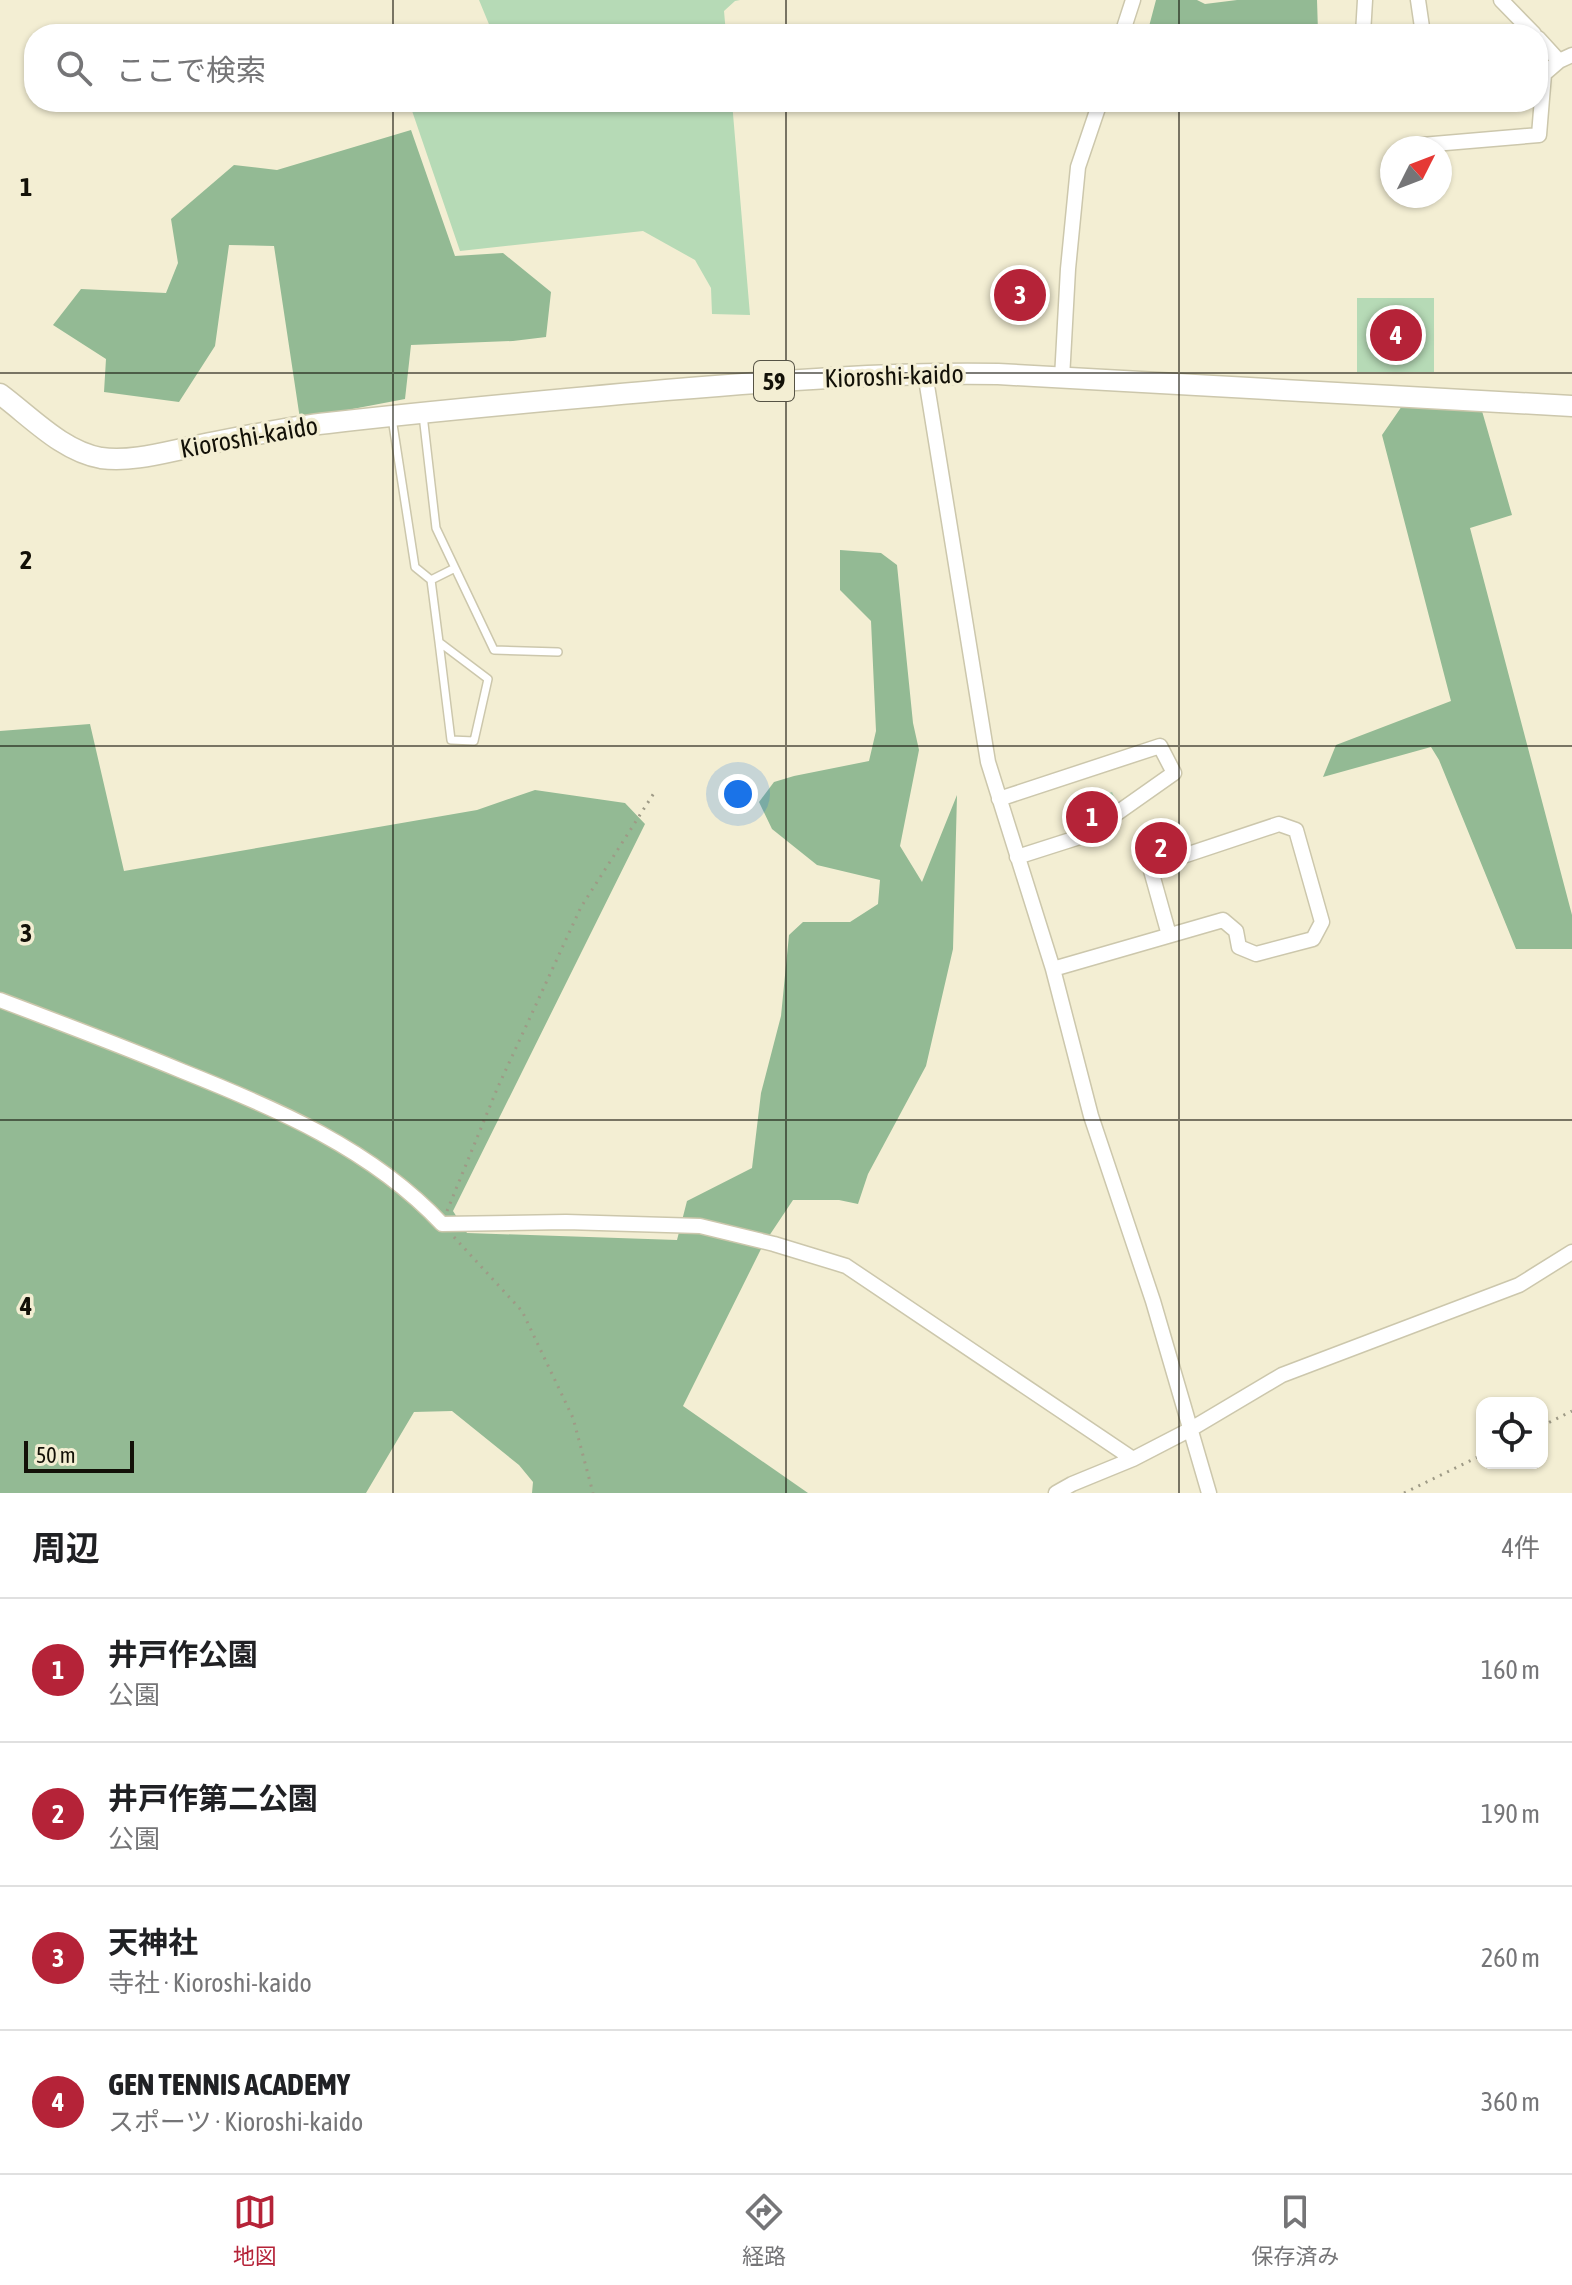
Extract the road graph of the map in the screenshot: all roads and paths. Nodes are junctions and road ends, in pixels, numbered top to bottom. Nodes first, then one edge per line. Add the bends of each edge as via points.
1 (1133, 0) edge
2 (1365, 0) edge
3 (1418, 0) edge
4 (1501, 0) edge
5 (1125, 24) edge
6 (1364, 24) edge
7 (1422, 24) edge
8 (1524, 24) edge
9 (1548, 45) edge
10 (1565, 58) edge
11 (1548, 71) edge
12 (1097, 112) edge
13 (1541, 112) edge
14 (1452, 142) edge
15 (925, 373) junction
16 (1062, 378) junction
17 (0, 394) edge
18 (1572, 406) edge
19 (423, 413) junction
20 (392, 416) junction
21 (455, 568) junction
22 (431, 580) junction
23 (439, 642) junction
24 (558, 652) dead end
25 (654, 793) dead end
26 (999, 799) junction
27 (1017, 857) junction
28 (1169, 935) junction
29 (1053, 969) junction
30 (0, 1000) edge
31 (442, 1224) junction
32 (1572, 1252) edge
33 (1572, 1411) edge
34 (1548, 1423) edge
35 (1191, 1429) junction
36 (1476, 1458) edge
37 (1133, 1459) junction
38 (593, 1493) edge
39 (1056, 1493) edge
40 (1209, 1493) edge
41 (1404, 1493) edge

1 - 5 street
2 - 6 street
3 - 7 street
4 - 8 street
9 - 10 street
10 - 11 street
12 - 16 street via 1078,167
13 - 14 street via 1539,135
15 - 16 main road, Kioroshi-kaido / 59
15 - 19 main road, Kioroshi-kaido / 59
15 - 26 street via 988,762
16 - 18 main road, Kioroshi-kaido / 59
17 - 20 main road, Kioroshi-kaido / 59 via 74,449 102,458 151,455 291,427
19 - 20 main road, Kioroshi-kaido / 59
19 - 21 lane via 436,528
20 - 22 lane via 415,567
21 - 22 lane
21 - 24 lane via 494,650
22 - 23 lane
23 - 23 lane via 488,679 474,741 451,740
25 - 31 path via 581,907
26 - 27 street
26 - 27 street via 1160,746 1174,773 1086,835
27 - 29 street
28 - 28 street via 1223,920 1236,931 1239,947 1256,954 1313,939 1322,922 1296,830 1279,824 1150,867
28 - 29 street
29 - 35 street via 1091,1116
30 - 31 street via 266,1105 371,1162
31 - 37 street via 700,1226 846,1266
31 - 38 path via 522,1311 573,1418
32 - 35 street via 1519,1285 1282,1375
33 - 34 path
35 - 37 street
35 - 40 street
36 - 41 path
37 - 39 street

